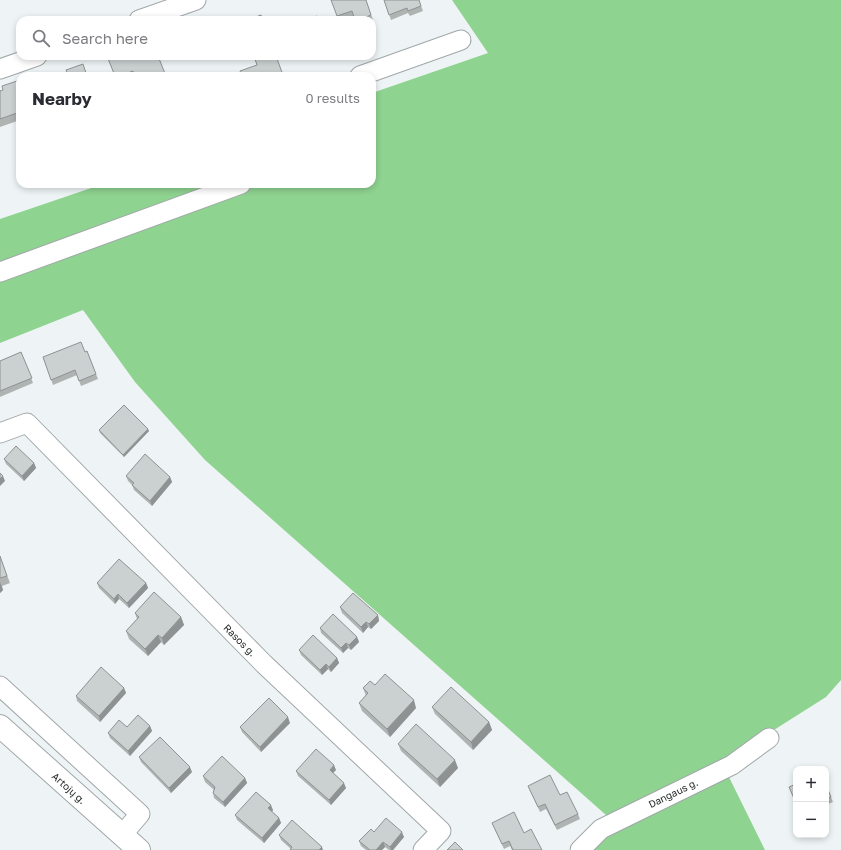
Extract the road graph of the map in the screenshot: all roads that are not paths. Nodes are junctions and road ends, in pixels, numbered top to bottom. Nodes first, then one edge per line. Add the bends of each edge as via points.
1 (196, 0) edge
2 (150, 16) edge
3 (461, 40) dead end
4 (26, 60) edge
5 (0, 69) edge
6 (371, 72) edge
7 (230, 188) edge
8 (0, 272) edge
9 (0, 433) edge
10 (0, 686) edge
11 (0, 726) edge
12 (769, 738) dead end
13 (122, 835) junction
14 (139, 850) edge
15 (423, 850) edge
16 (580, 850) edge

1 - 2 street
3 - 6 street
4 - 5 street
7 - 8 street
9 - 15 street, Rasos g. via 27,423 264,664 441,831
10 - 13 street via 140,814
11 - 13 main road, Artojų g.
12 - 16 street, Dangaus g. via 732,765 601,829
13 - 14 main road, Artojų g.

